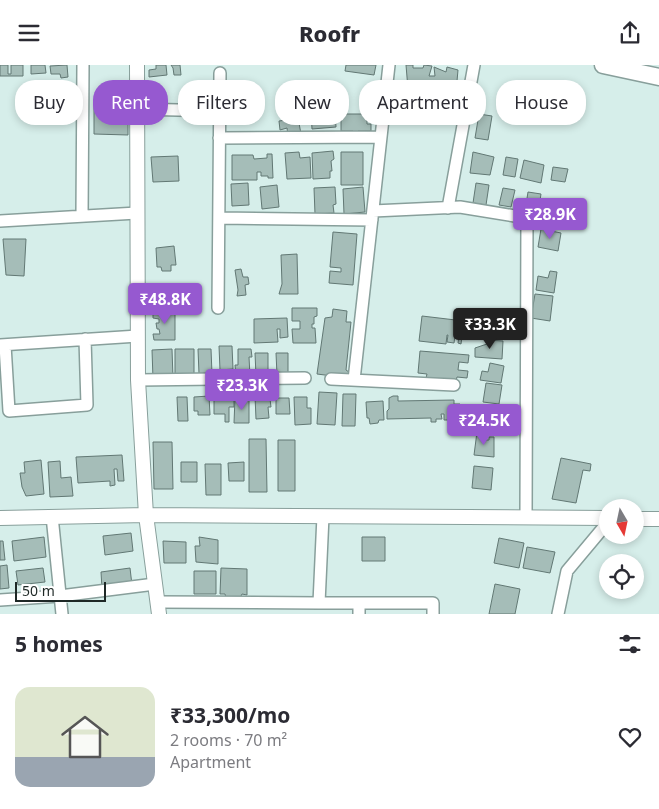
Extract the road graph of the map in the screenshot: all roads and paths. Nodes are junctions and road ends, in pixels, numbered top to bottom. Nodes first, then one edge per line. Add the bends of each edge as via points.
1 (83, 65) edge
2 (137, 65) edge
3 (389, 65) edge
4 (474, 65) edge
5 (603, 65) edge
6 (220, 73) dead end
7 (659, 77) edge
8 (137, 80) edge
9 (220, 80) edge
10 (137, 125) edge
11 (219, 125) edge
12 (381, 137) junction
13 (219, 138) junction
14 (448, 208) junction
15 (137, 213) junction
16 (372, 215) junction
17 (82, 216) junction
18 (218, 218) junction
19 (0, 221) edge
20 (218, 307) dead end
21 (138, 336) junction
22 (85, 339) junction
23 (3, 345) edge
24 (305, 378) dead end
25 (331, 379) dead end
26 (354, 380) junction
27 (138, 381) junction
28 (454, 385) dead end
29 (146, 515) junction
30 (52, 516) junction
31 (323, 516) junction
32 (0, 518) edge
33 (526, 518) junction
34 (644, 519) edge
35 (659, 519) edge
36 (599, 520) edge
37 (599, 531) edge
38 (155, 584) junction
39 (60, 596) junction
40 (0, 601) edge
41 (319, 603) junction
42 (158, 608) edge
43 (247, 608) edge
44 (359, 609) edge
45 (62, 614) edge
46 (433, 614) edge
47 (558, 614) edge

1 - 17 street
2 - 8 street
3 - 12 street
4 - 14 street
5 - 7 main road
6 - 9 street
10 - 15 street
11 - 13 street
12 - 13 street
12 - 16 street
13 - 18 street
14 - 16 street
14 - 33 street via 527,218
15 - 17 street
15 - 21 street
16 - 18 street
16 - 26 street
17 - 19 street
18 - 20 street
21 - 22 street
21 - 27 street
22 - 23 street
22 - 23 street via 86,405 9,411
24 - 27 street
25 - 26 street
26 - 28 street
27 - 29 street
29 - 30 street
29 - 31 street
29 - 38 street
30 - 32 street
30 - 39 street
31 - 33 street
31 - 41 street
33 - 36 street
34 - 35 street
37 - 47 street via 567,571
38 - 39 street
38 - 42 street
39 - 40 street
39 - 45 street
41 - 43 street
41 - 44 street
42 - 43 street
44 - 46 street via 433,603

